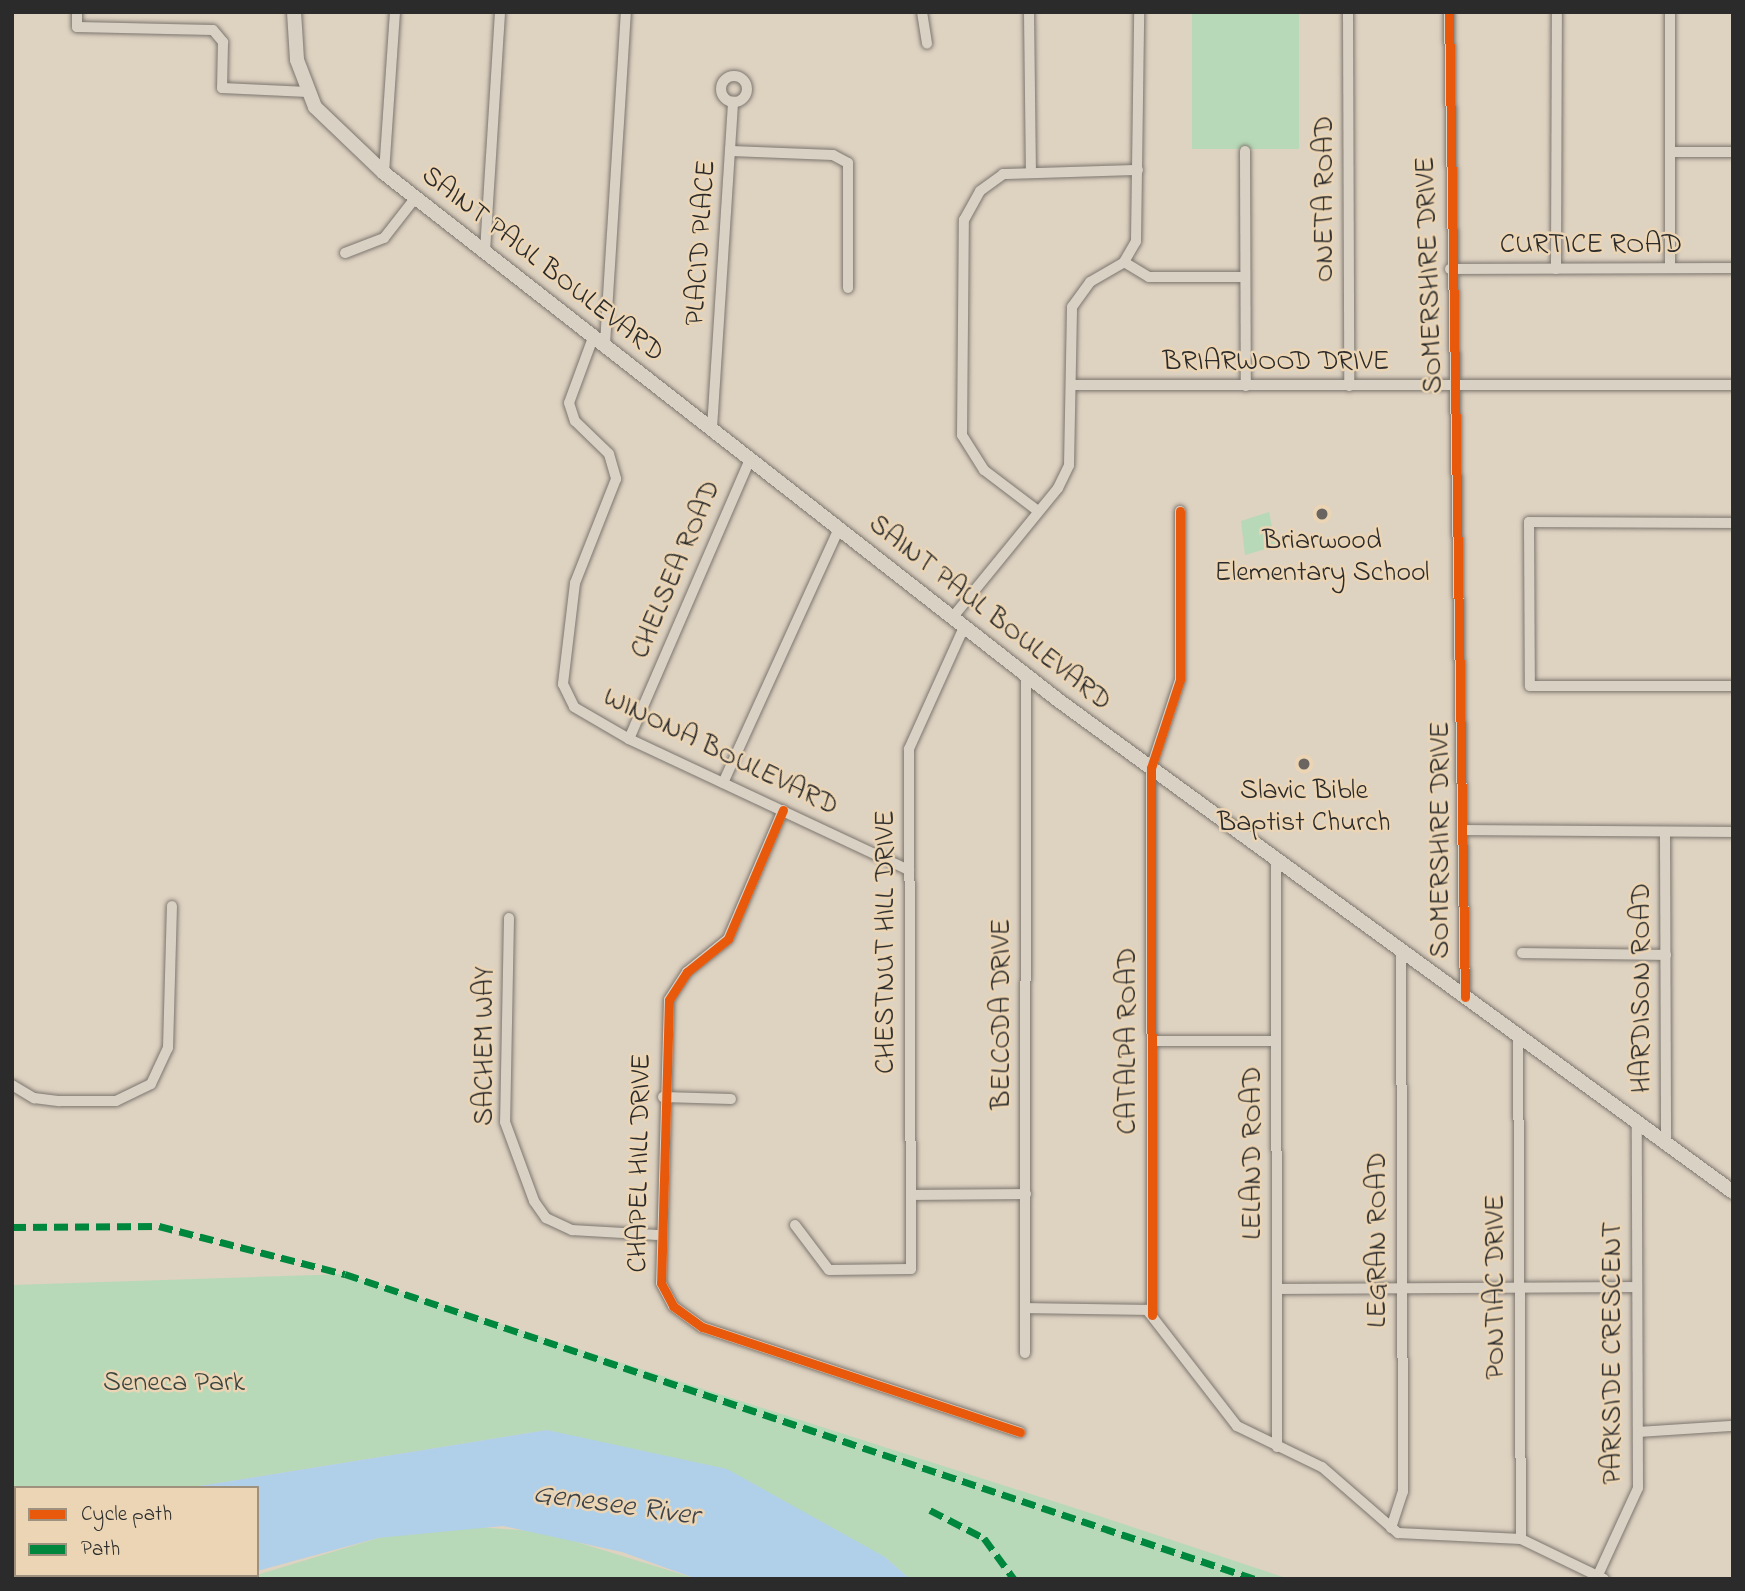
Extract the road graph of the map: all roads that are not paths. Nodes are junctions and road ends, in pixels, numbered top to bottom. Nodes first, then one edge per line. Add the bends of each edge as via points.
1 (77, 12) edge
2 (294, 12) edge
3 (395, 12) edge
4 (500, 12) edge
5 (626, 12) edge
6 (922, 12) edge
7 (1028, 12) edge
8 (1139, 12) edge
9 (1348, 12) edge
10 (1449, 12) edge
11 (1557, 12) edge
12 (1670, 12) edge
13 (927, 44) dead end
14 (307, 92) junction
15 (733, 103) dead end
16 (731, 151) junction
17 (1245, 151) dead end
18 (1670, 152) junction
19 (1733, 152) edge
20 (1031, 168) junction
21 (1138, 170) junction
22 (384, 173) junction
23 (416, 198) junction
24 (485, 251) junction
25 (345, 253) dead end
26 (1124, 262) junction
27 (1670, 268) junction
28 (1733, 268) edge
29 (1450, 269) junction
30 (1556, 269) junction
31 (1245, 277) junction
32 (848, 288) dead end
33 (600, 340) junction
34 (1071, 385) junction
35 (1733, 385) edge
36 (1246, 386) junction
37 (1349, 386) junction
38 (1455, 386) junction
39 (712, 428) junction
40 (750, 458) junction
41 (1038, 511) junction
42 (1180, 511) dead end
43 (1733, 523) edge
44 (839, 529) junction
45 (952, 618) junction
46 (964, 627) junction
47 (1026, 675) junction
48 (1733, 686) edge
49 (629, 739) junction
50 (1151, 768) junction
51 (723, 783) junction
52 (783, 810) junction
53 (1465, 830) junction
54 (1733, 832) edge
55 (1665, 833) junction
56 (1276, 859) junction
57 (909, 870) junction
58 (172, 906) dead end
59 (509, 918) dead end
60 (1401, 950) junction
61 (1522, 953) dead end
62 (1666, 955) junction
63 (1465, 997) junction
64 (1518, 1035) junction
65 (1152, 1041) junction
66 (1276, 1041) junction
67 (12, 1085) edge
68 (663, 1097) junction
69 (731, 1099) dead end
70 (1637, 1122) junction
71 (1666, 1143) junction
72 (1733, 1192) edge
73 (1026, 1194) junction
74 (911, 1195) junction
75 (795, 1225) dead end
76 (657, 1235) junction
77 (1520, 1287) junction
78 (1637, 1287) junction
79 (1402, 1288) junction
80 (1278, 1289) junction
81 (1025, 1308) junction
82 (1152, 1315) junction
83 (1025, 1353) dead end
84 (1733, 1426) edge
85 (1639, 1432) junction
86 (1020, 1433) dead end
87 (1278, 1447) junction
88 (1391, 1528) junction
89 (1521, 1539) junction
90 (1601, 1577) edge

1 - 14 street via 77,27 213,30 223,42 222,88
2 - 14 main road, SAINT PAUL BOULEVARD via 297,60
3 - 22 street
4 - 24 street
5 - 33 street, WINONA BOULEVARD
6 - 13 street
7 - 20 street
8 - 21 street
9 - 37 street, ONETA ROAD
10 - 29 street, SOMERSHIRE DRIVE
11 - 30 street
12 - 18 street
14 - 22 main road, SAINT PAUL BOULEVARD via 326,121
15 - 16 street, PLACID PLACE
16 - 32 street via 833,155 848,163
16 - 39 street, PLACID PLACE
17 - 31 street
18 - 19 street
18 - 27 street
20 - 21 street
20 - 41 street via 986,185 964,220 959,408 974,459
21 - 26 street via 1136,241
22 - 23 main road, SAINT PAUL BOULEVARD
23 - 24 main road, SAINT PAUL BOULEVARD
23 - 25 street via 384,238
24 - 33 main road, SAINT PAUL BOULEVARD
26 - 31 street via 1149,277
26 - 34 street via 1090,282 1072,307
27 - 28 street, CURTICE ROAD
27 - 30 street, CURTICE ROAD
29 - 30 street, CURTICE ROAD
29 - 38 street, SOMERSHIRE DRIVE
31 - 36 street
33 - 39 main road, SAINT PAUL BOULEVARD
33 - 49 street, WINONA BOULEVARD via 569,403 579,427 609,454 616,479 575,583 563,684 574,706
34 - 36 street, BRIARWOOD DRIVE
34 - 41 street via 1069,465
35 - 38 street, BRIARWOOD DRIVE
36 - 37 street, BRIARWOOD DRIVE
37 - 38 street, BRIARWOOD DRIVE
38 - 53 street, SOMERSHIRE DRIVE
39 - 40 main road, SAINT PAUL BOULEVARD
40 - 44 main road, SAINT PAUL BOULEVARD
40 - 49 street, CHELSEA ROAD
41 - 45 street
42 - 50 street, CATALPA ROAD via 1180,680
43 - 48 street via 1529,522 1530,686
44 - 45 main road, SAINT PAUL BOULEVARD
44 - 51 street
45 - 46 main road, SAINT PAUL BOULEVARD
46 - 47 main road, SAINT PAUL BOULEVARD
46 - 57 street, CHESTNUT HILL DRIVE via 909,749
47 - 50 main road, SAINT PAUL BOULEVARD
47 - 73 street, BELCODA DRIVE
49 - 51 street, WINONA BOULEVARD
50 - 56 main road, SAINT PAUL BOULEVARD
50 - 65 street, CATALPA ROAD
51 - 52 street, WINONA BOULEVARD
52 - 57 street, WINONA BOULEVARD
52 - 68 street, CHAPEL HILL DRIVE via 728,939 672,991
53 - 55 street
53 - 63 street, SOMERSHIRE DRIVE
54 - 55 street
55 - 62 street, HARDISON ROAD
56 - 60 main road, SAINT PAUL BOULEVARD
56 - 66 street, LELAND ROAD
57 - 74 street, CHESTNUT HILL DRIVE
58 - 67 street via 168,1048 151,1084 116,1101 34,1098
59 - 76 street, SACHEM WAY via 505,1122 534,1201 546,1217 572,1230
60 - 63 main road, SAINT PAUL BOULEVARD
60 - 79 street, LEGRAN ROAD
61 - 62 street
62 - 71 street, HARDISON ROAD
63 - 64 main road, SAINT PAUL BOULEVARD
64 - 70 main road, SAINT PAUL BOULEVARD
64 - 77 street, PONTIAC DRIVE
65 - 66 street
65 - 82 street, CATALPA ROAD
66 - 80 street, LELAND ROAD
68 - 69 street, CHAPEL HILL DRIVE
68 - 76 street, CHAPEL HILL DRIVE
70 - 71 main road, SAINT PAUL BOULEVARD
70 - 78 street, PARKSIDE CRESCENT
71 - 72 main road, SAINT PAUL BOULEVARD
73 - 74 street
73 - 81 street, BELCODA DRIVE
74 - 75 street, CHESTNUT HILL DRIVE via 911,1269 829,1270
76 - 86 street, CHAPEL HILL DRIVE via 660,1283 690,1321
77 - 78 street
77 - 79 street
77 - 89 street, PONTIAC DRIVE
78 - 85 street, PARKSIDE CRESCENT
79 - 80 street
79 - 88 street, LEGRAN ROAD via 1403,1492
80 - 87 street, LELAND ROAD
81 - 82 street via 1141,1308
81 - 83 street, BELCODA DRIVE
82 - 87 street via 1229,1418
84 - 85 street
85 - 90 street, PARKSIDE CRESCENT via 1636,1498
87 - 88 street via 1340,1479
88 - 89 street via 1408,1536
89 - 90 street

